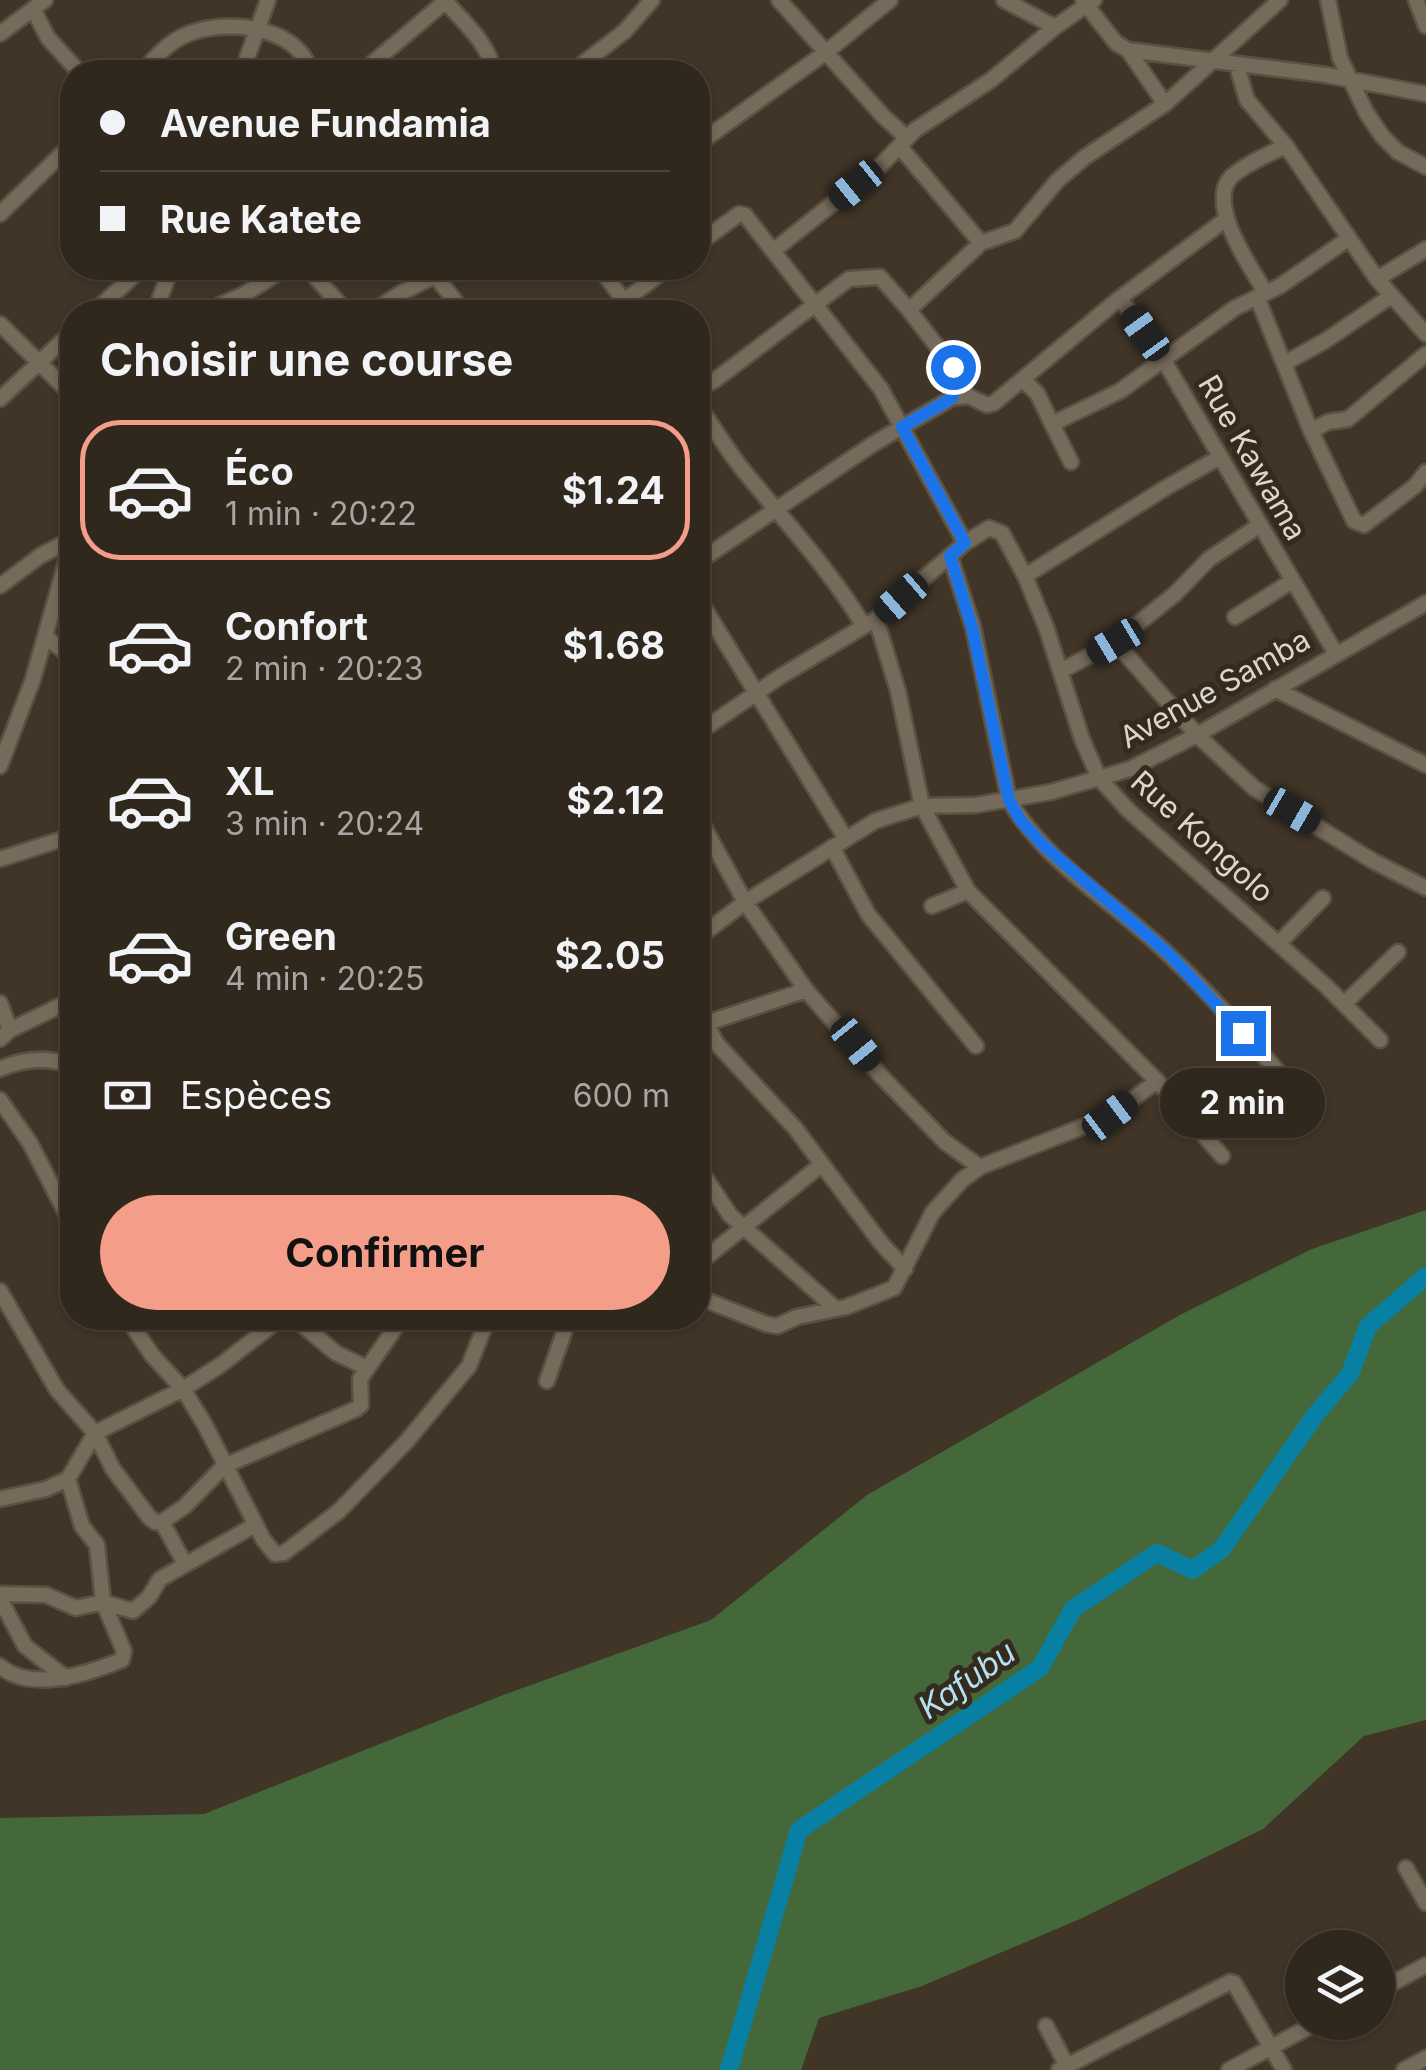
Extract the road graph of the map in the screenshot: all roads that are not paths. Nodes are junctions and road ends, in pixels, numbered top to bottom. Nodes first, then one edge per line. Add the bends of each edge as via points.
1 (268, 0) edge
2 (445, 0) edge
3 (652, 0) edge
4 (778, 0) edge
5 (890, 0) edge
6 (1004, 0) edge
7 (1280, 0) edge
8 (1328, 0) edge
9 (1416, 0) edge
10 (1087, 2) edge
11 (39, 4) edge
12 (1426, 26) edge
13 (1055, 27) junction
14 (259, 29) junction
15 (0, 34) edge
16 (1128, 50) junction
17 (824, 53) junction
18 (68, 60) edge
19 (154, 60) edge
20 (247, 60) edge
21 (305, 60) edge
22 (376, 60) edge
23 (490, 60) edge
24 (588, 60) edge
25 (1209, 62) junction
26 (1237, 66) junction
27 (1353, 81) junction
28 (1426, 94) edge
29 (1164, 104) junction
30 (710, 135) edge
31 (904, 142) junction
32 (1286, 146) junction
33 (60, 156) edge
34 (1426, 167) edge
35 (0, 214) edge
36 (1224, 220) junction
37 (710, 234) edge
38 (1348, 239) junction
39 (980, 242) junction
40 (1426, 249) edge
41 (773, 251) junction
42 (1377, 279) junction
43 (129, 280) edge
44 (267, 280) edge
45 (319, 280) edge
46 (419, 280) edge
47 (438, 280) edge
48 (656, 280) edge
49 (1122, 295) junction
50 (1261, 295) junction
51 (1392, 296) junction
52 (107, 300) edge
53 (232, 300) edge
54 (336, 300) edge
55 (390, 300) edge
56 (454, 300) edge
57 (635, 300) edge
58 (815, 304) junction
59 (909, 310) junction
60 (0, 324) edge
61 (1426, 334) edge
62 (60, 343) edge
63 (1426, 354) edge
64 (1163, 359) junction
65 (39, 362) junction
66 (1286, 364) junction
67 (1024, 381) junction
68 (60, 383) edge
69 (710, 383) edge
70 (952, 398) junction
71 (0, 399) edge
72 (710, 422) edge
73 (1052, 424) junction
74 (902, 427) junction
75 (1311, 431) junction
76 (1220, 457) junction
77 (1071, 462) dead end
78 (1426, 472) edge
79 (778, 508) junction
80 (1260, 526) junction
81 (965, 543) junction
82 (60, 546) edge
83 (710, 554) edge
84 (950, 556) junction
85 (1026, 576) junction
86 (1292, 582) junction
87 (60, 585) edge
88 (0, 586) edge
89 (1424, 608) edge
90 (1235, 617) dead end
91 (710, 618) edge
92 (870, 623) junction
93 (46, 637) junction
94 (1115, 642) junction
95 (60, 649) edge
96 (1336, 654) junction
97 (1060, 671) junction
98 (1275, 689) junction
99 (754, 693) junction
100 (710, 724) edge
101 (1197, 735) junction
102 (0, 766) edge
103 (1426, 766) edge
104 (1099, 778) junction
105 (1009, 800) junction
106 (922, 806) junction
107 (710, 838) edge
108 (846, 838) junction
109 (60, 840) edge
110 (832, 847) junction
111 (0, 859) edge
112 (1426, 888) edge
113 (968, 891) junction
114 (1324, 898) dead end
115 (745, 902) junction
116 (932, 906) dead end
117 (710, 929) edge
118 (1279, 944) junction
119 (1398, 952) dead end
120 (806, 990) junction
121 (0, 1003) edge
122 (1344, 1004) junction
123 (60, 1006) edge
124 (710, 1016) edge
125 (5, 1034) edge
126 (710, 1034) edge
127 (1380, 1040) dead end
128 (976, 1046) dead end
129 (60, 1061) edge
130 (0, 1068) edge
131 (1156, 1081) junction
132 (1300, 1096) dead end
133 (0, 1100) edge
134 (1222, 1156) dead end
135 (821, 1165) junction
136 (980, 1167) junction
137 (710, 1185) edge
138 (60, 1202) edge
139 (745, 1228) junction
140 (710, 1255) edge
141 (905, 1270) junction
142 (0, 1291) edge
143 (710, 1303) edge
144 (836, 1309) junction
145 (135, 1330) edge
146 (266, 1330) edge
147 (308, 1330) edge
148 (394, 1330) edge
149 (483, 1330) edge
150 (564, 1330) edge
151 (367, 1368) junction
152 (547, 1381) dead end
153 (183, 1389) junction
154 (95, 1433) junction
155 (224, 1466) junction
156 (68, 1479) junction
157 (0, 1499) edge
158 (162, 1522) junction
159 (255, 1525) junction
160 (185, 1564) junction
161 (0, 1596) edge
162 (102, 1602) junction
163 (0, 1666) edge
164 (66, 1678) junction
165 (1406, 1868) dead end
166 (1426, 1903) edge
167 (1426, 1964) edge
168 (1395, 1981) edge
169 (1046, 2026) dead end
170 (1285, 2040) edge
171 (1271, 2048) junction
172 (1426, 2058) edge
173 (1063, 2068) edge
174 (1229, 2070) edge
175 (1284, 2070) edge
176 (1404, 2070) edge

1 - 14 street
2 - 22 street
2 - 23 street
3 - 24 street via 626,32
4 - 17 street
5 - 17 street
6 - 13 street
7 - 25 street
8 - 27 street via 1340,58
9 - 12 street
10 - 13 street
10 - 16 street
11 - 15 street
11 - 18 street via 48,38
13 - 31 street
14 - 19 street via 190,32
14 - 20 street
14 - 21 street
16 - 25 street
16 - 29 street
17 - 30 street
17 - 31 street
25 - 26 street
25 - 29 street
26 - 27 street
26 - 32 street via 1246,100
27 - 28 street
27 - 34 street via 1382,136
29 - 39 street via 1085,157 1015,231
31 - 39 street
31 - 41 street
32 - 36 street via 1228,182
32 - 38 street
33 - 35 street
36 - 49 street
36 - 50 street
37 - 41 street via 733,216 745,216
38 - 42 street
38 - 50 street
39 - 59 street
40 - 42 street
41 - 58 street
42 - 51 street
43 - 52 street
44 - 53 street
45 - 54 street
46 - 55 street
47 - 56 street
48 - 57 street
49 - 64 street, Rue Kawama
49 - 67 street
50 - 64 street
50 - 66 street
51 - 61 street
51 - 66 street
58 - 59 street via 849,279 871,275 888,282
58 - 69 street
58 - 74 street
59 - 70 street via 953,367
60 - 65 street
62 - 65 street
63 - 75 street via 1352,416
64 - 73 street via 1120,391
64 - 76 street, Rue Kawama
65 - 68 street
65 - 71 street
66 - 75 street
67 - 70 street via 987,405 968,396
67 - 73 street
70 - 74 street
72 - 79 street
73 - 77 street
74 - 79 street
74 - 81 street
75 - 78 street via 1358,525
76 - 80 street, Rue Kawama
76 - 85 street
79 - 83 street
79 - 92 street
80 - 86 street, Rue Kawama
80 - 94 street via 1209,559
81 - 84 street
81 - 85 street, Rue Kongolo via 996,528
82 - 88 street
84 - 92 street
84 - 105 street
85 - 97 street, Rue Kongolo
86 - 90 street
86 - 96 street, Rue Kawama
87 - 93 street
89 - 96 street, Avenue Samba
91 - 99 street
92 - 99 street
92 - 106 street via 898,691
93 - 95 street
93 - 102 street
94 - 97 street
94 - 101 street
96 - 98 street, Avenue Samba
97 - 104 street, Rue Kongolo
98 - 101 street, Avenue Samba
98 - 103 street
99 - 100 street
99 - 108 street
101 - 104 street, Avenue Samba
101 - 112 street via 1254,788
104 - 105 street, Avenue Samba
104 - 118 street, Rue Kongolo
105 - 106 street, Avenue Samba
105 - 132 street via 1043,845 1169,954
106 - 108 street, Avenue Samba
106 - 113 street
107 - 115 street
108 - 110 street, Avenue Samba
109 - 111 street
110 - 115 street, Avenue Samba
110 - 128 street via 868,914
113 - 116 street
113 - 131 street
114 - 118 street
115 - 117 street, Avenue Samba
115 - 120 street
118 - 122 street, Rue Kongolo
119 - 122 street
120 - 124 street
120 - 136 street via 881,1076
121 - 125 street
122 - 127 street, Rue Kongolo
123 - 125 street
126 - 135 street
129 - 130 street
131 - 134 street
131 - 136 street via 1110,1116
133 - 138 street
135 - 139 street
135 - 141 street
136 - 141 street via 933,1212
137 - 139 street
139 - 140 street
139 - 144 street
141 - 144 street via 894,1288
142 - 154 street via 57,1390
143 - 144 street via 771,1326
145 - 153 street
146 - 153 street
147 - 151 street
148 - 151 street
149 - 159 street via 469,1366 339,1512 284,1553 269,1549
150 - 152 street
151 - 155 street via 356,1409
153 - 154 street
153 - 155 street
154 - 156 street
154 - 158 street via 113,1469 154,1522
155 - 158 street
155 - 159 street
156 - 157 street
156 - 162 street via 82,1526 97,1544
158 - 160 street
159 - 160 street
160 - 162 street via 160,1579 133,1611
161 - 162 street via 46,1595 76,1608
161 - 164 street via 24,1646
162 - 164 street via 122,1660
163 - 164 street via 15,1674
165 - 166 street
167 - 168 street
169 - 173 street
170 - 171 street
171 - 173 street via 1230,1982
171 - 174 street
171 - 175 street
172 - 176 street

